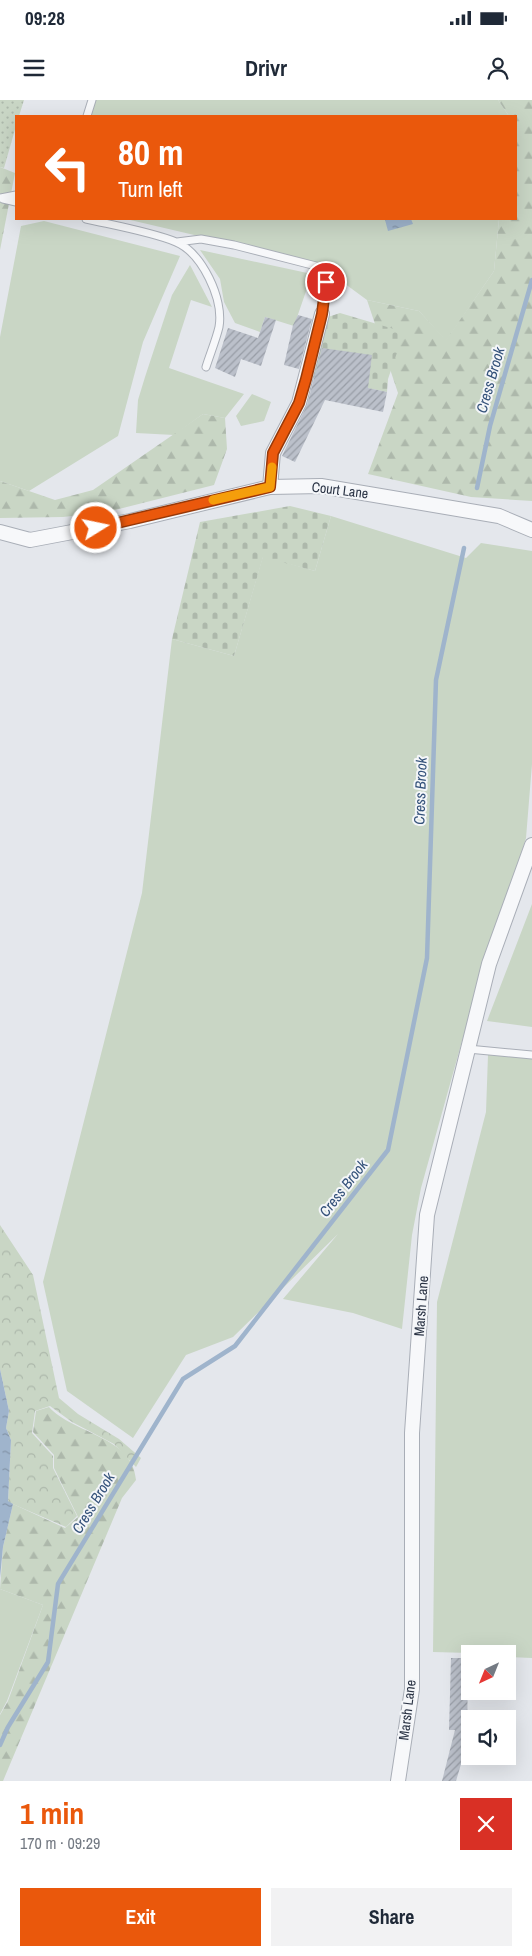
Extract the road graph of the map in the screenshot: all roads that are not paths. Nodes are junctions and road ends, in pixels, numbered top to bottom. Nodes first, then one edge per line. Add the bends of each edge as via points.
1 (92, 100) edge
2 (87, 115) edge
3 (15, 195) edge
4 (1, 199) edge
5 (15, 202) edge
6 (90, 220) edge
7 (177, 242) junction
8 (322, 314) joint
9 (206, 367) dead end
10 (270, 487) junction
11 (532, 530) edge
12 (0, 532) edge
13 (532, 845) edge
14 (468, 1049) junction
15 (532, 1055) edge
16 (398, 1781) edge

1 - 2 lane
3 - 4 lane
4 - 5 lane
6 - 7 lane
7 - 8 lane via 201,239 316,266 326,282
7 - 9 lane via 204,269 219,308 219,326
8 - 10 street via 299,403 273,453
10 - 11 street, Court Lane via 321,486 499,516
10 - 12 street, Court Lane via 130,522 30,540
13 - 14 street, Marsh Lane via 490,964
14 - 15 lane
14 - 16 street, Marsh Lane via 427,1215 412,1433 412,1689

